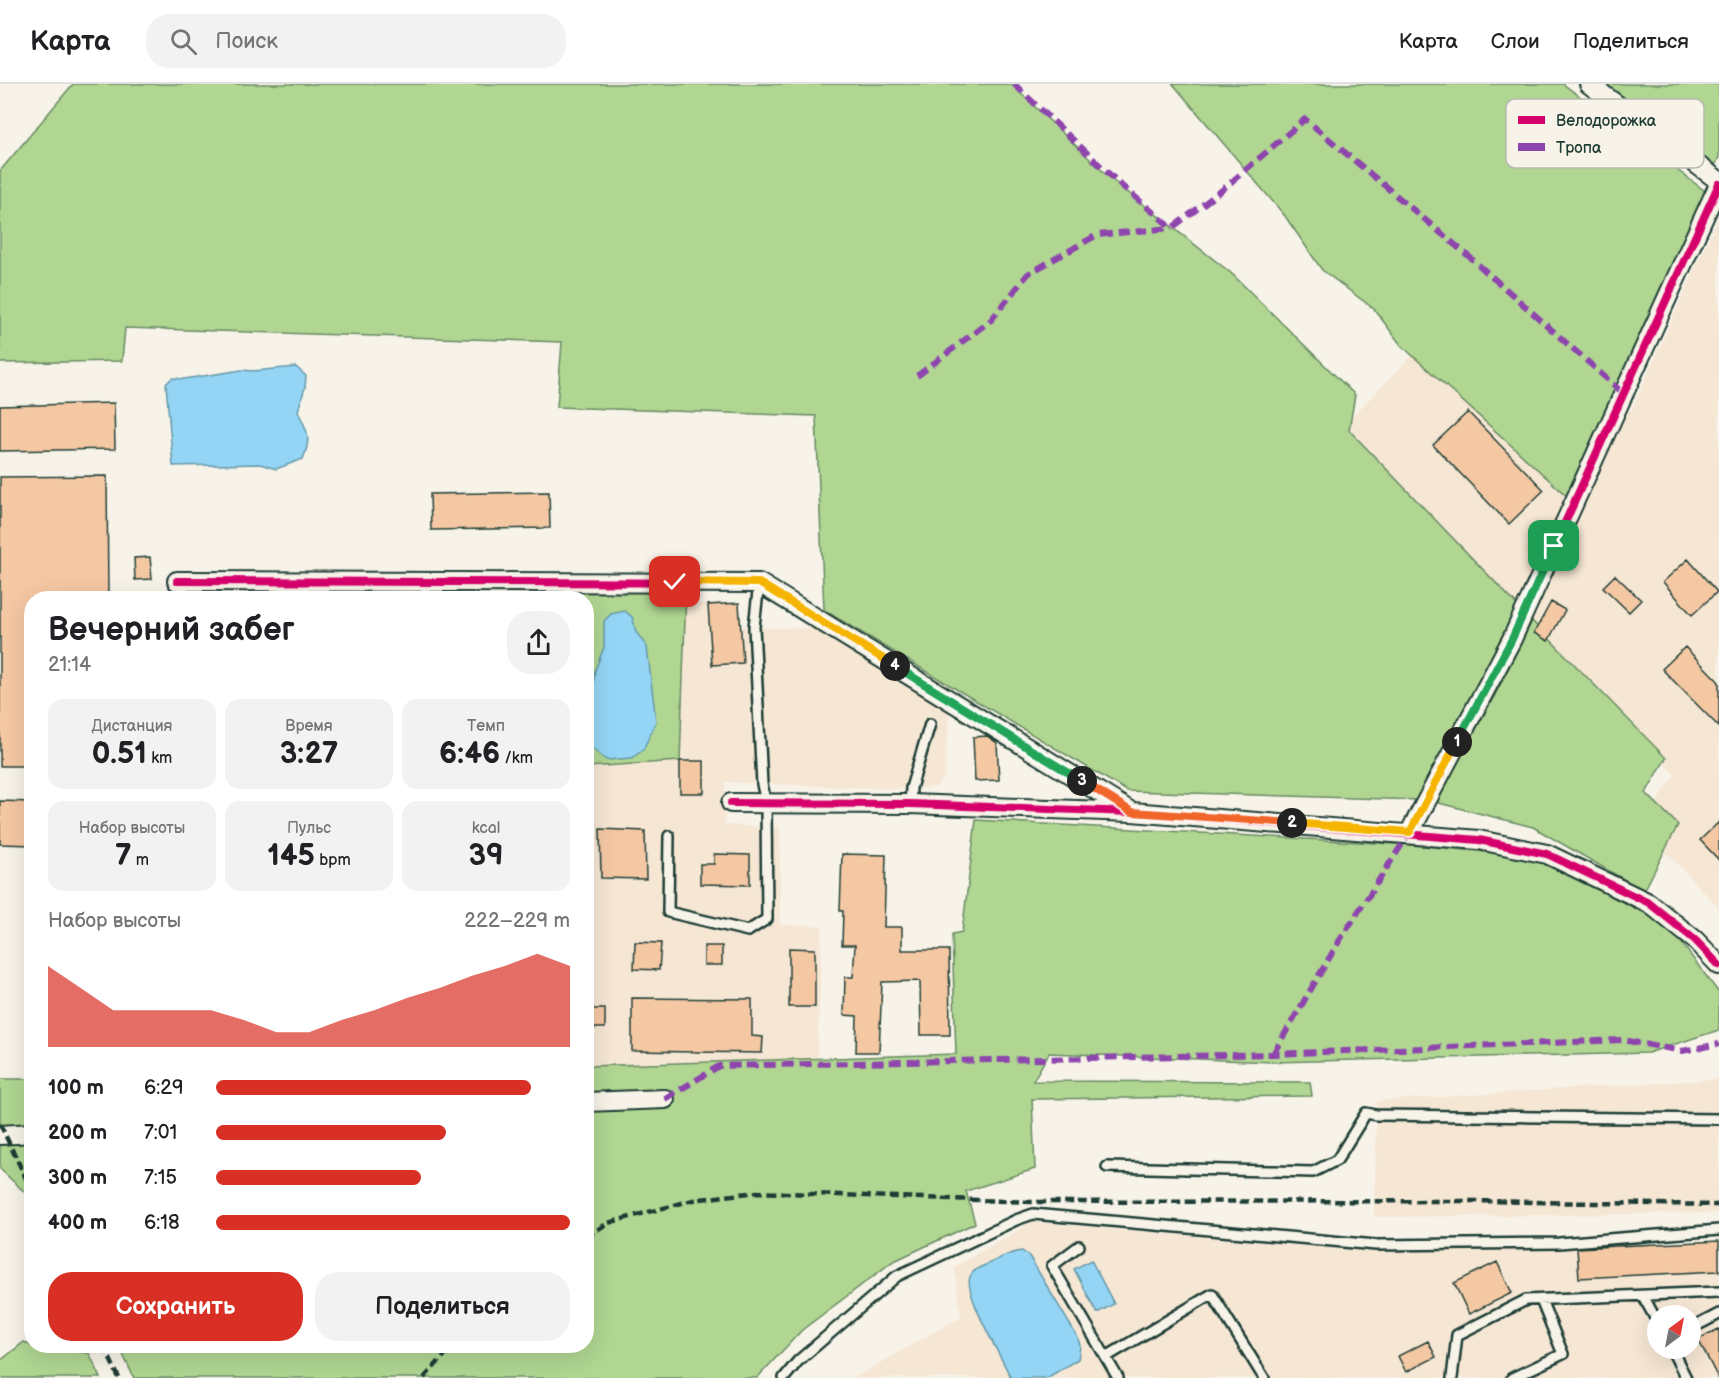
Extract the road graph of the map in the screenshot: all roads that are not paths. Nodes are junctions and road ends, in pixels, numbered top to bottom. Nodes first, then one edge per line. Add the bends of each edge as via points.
1 (1589, 84) edge
2 (1609, 99) edge
3 (1699, 168) edge
4 (1719, 183) edge
5 (177, 581) dead end
6 (759, 583) junction
7 (930, 724) dead end
8 (731, 803) dead end
9 (766, 803) junction
10 (910, 804) junction
11 (1132, 812) junction
12 (1410, 832) junction
13 (669, 836) dead end
14 (1719, 965) edge
15 (665, 1099) dead end
16 (594, 1102) edge
17 (1719, 1119) edge
18 (24, 1134) edge
19 (0, 1136) edge
20 (1107, 1167) dead end
21 (1719, 1230) edge
22 (1079, 1246) dead end
23 (1719, 1292) edge
24 (1643, 1296) junction
25 (1541, 1300) junction
26 (1648, 1305) edge
27 (1719, 1314) edge
28 (1701, 1323) edge
29 (1106, 1357) junction
30 (1676, 1359) edge
31 (784, 1378) edge
32 (1118, 1378) edge
33 (1264, 1378) edge
34 (1452, 1378) edge
35 (1512, 1378) edge
36 (1686, 1378) edge

1 - 2 street
3 - 4 street
4 - 12 street via 1512,639
5 - 6 street
6 - 9 lane via 754,627
6 - 11 street
7 - 10 lane
8 - 9 street
9 - 10 street
9 - 13 lane via 766,919 748,931 668,912
10 - 11 street
11 - 12 street
12 - 14 street via 1479,840 1547,854 1649,903
15 - 16 street
17 - 20 lane via 1366,1113 1337,1160 1313,1172
18 - 19 street
21 - 31 lane via 1559,1243 1376,1245 1034,1215 897,1276 798,1361
22 - 29 lane via 1052,1266
23 - 24 lane
24 - 25 lane
24 - 26 lane
25 - 34 lane via 1526,1300 1457,1335
25 - 35 lane via 1563,1354
27 - 28 lane
29 - 32 lane
29 - 33 lane via 1212,1294
30 - 36 lane

